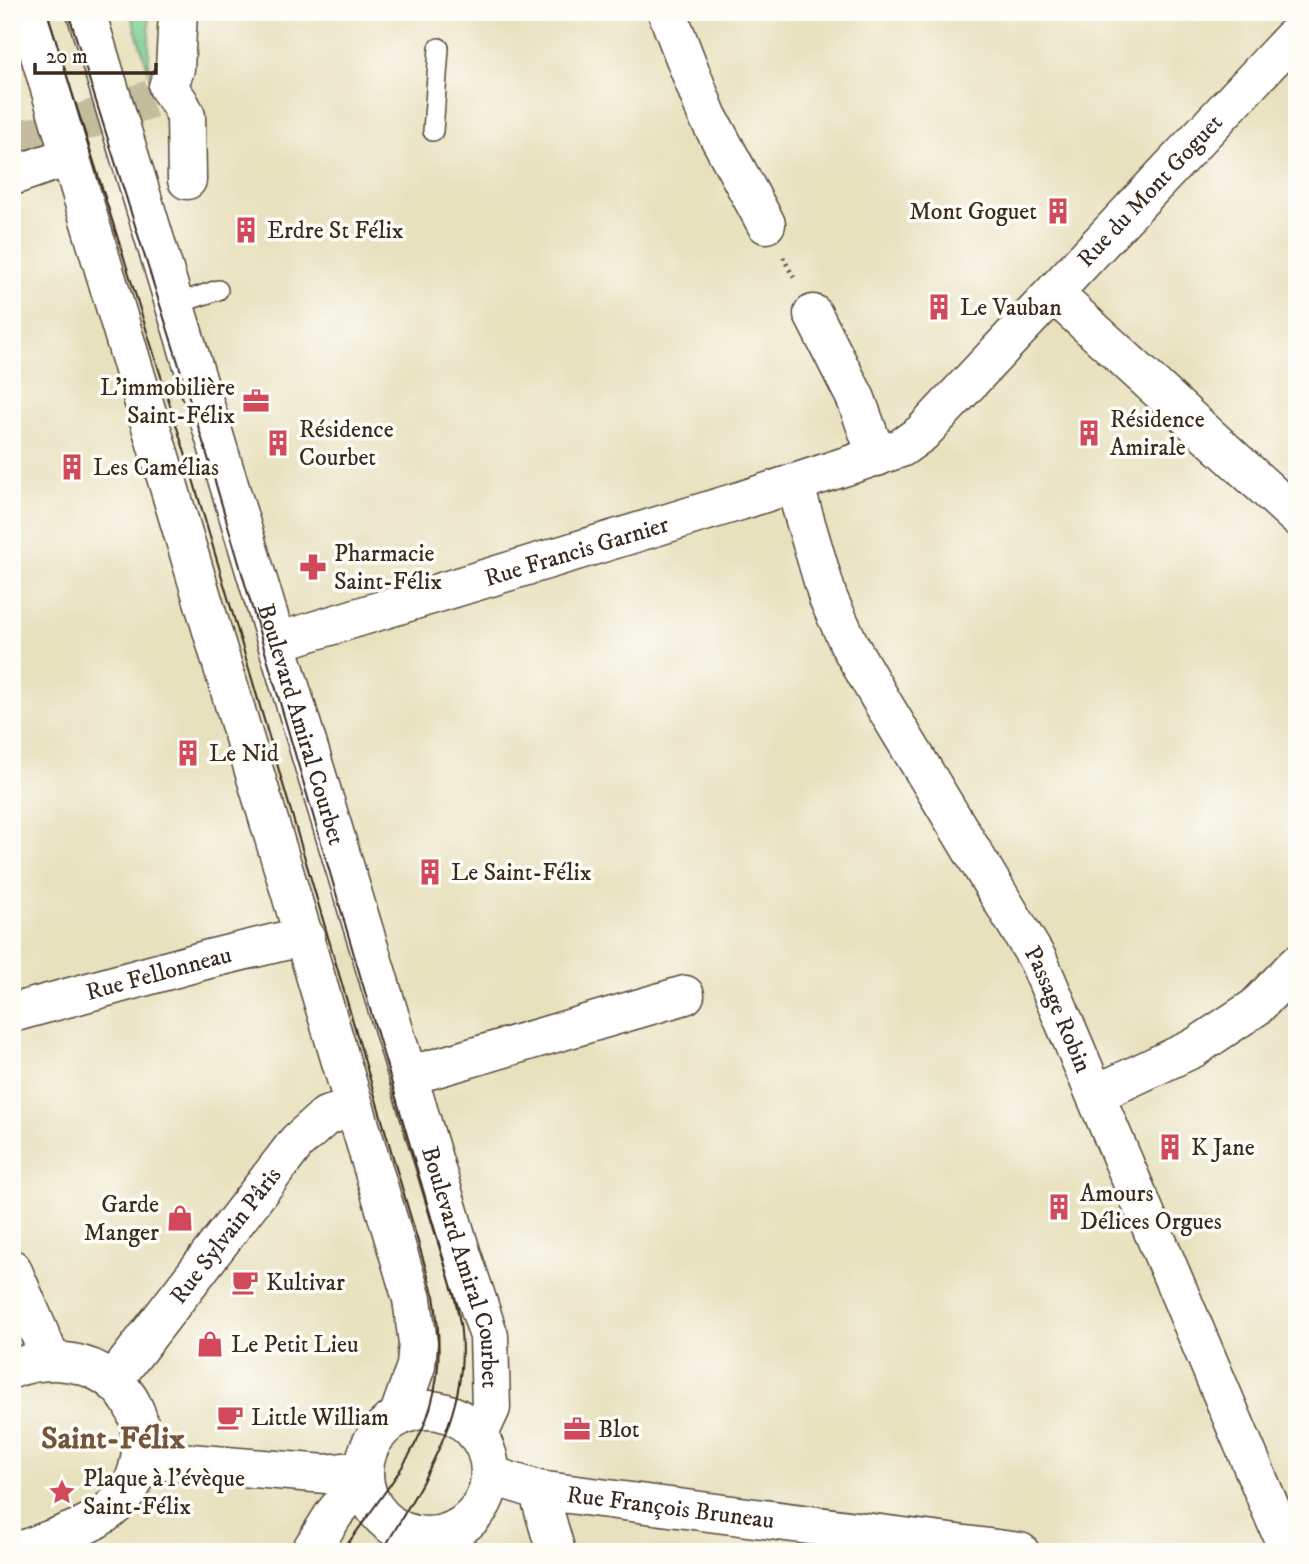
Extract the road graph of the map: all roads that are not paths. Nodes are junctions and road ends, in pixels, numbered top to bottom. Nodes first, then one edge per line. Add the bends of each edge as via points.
1 (27, 12) edge
2 (86, 12) edge
3 (178, 12) edge
4 (667, 12) edge
5 (1297, 33) edge
6 (439, 47) dead end
7 (433, 131) dead end
8 (70, 156) junction
9 (12, 176) edge
10 (187, 180) dead end
11 (774, 240) road end
12 (218, 290) dead end
13 (1054, 294) junction
14 (176, 304) junction
15 (813, 314) dead end
16 (877, 457) junction
17 (794, 483) junction
18 (1297, 517) edge
19 (277, 642) junction
20 (305, 936) junction
21 (1296, 965) edge
22 (685, 995) dead end
23 (12, 1013) edge
24 (407, 1073) junction
25 (1096, 1094) junction
26 (353, 1108) junction
27 (12, 1269) edge
28 (51, 1360) junction
29 (12, 1369) edge
30 (113, 1381) junction
31 (398, 1417) junction
32 (478, 1436) junction
33 (141, 1459) junction
34 (363, 1473) junction
35 (490, 1475) junction
36 (538, 1490) junction
37 (421, 1544) edge
38 (18, 1552) edge
39 (310, 1552) edge
40 (556, 1552) edge
41 (1020, 1552) edge
42 (1289, 1552) edge

1 - 8 street
2 - 14 street, Boulevard Amiral Courbet
3 - 10 street via 175,69 160,93 180,102 186,116
4 - 11 street via 707,115
5 - 13 street, Rue du Mont Goguet
6 - 7 lane
8 - 9 street
8 - 20 street
12 - 14 lane
13 - 16 street, Rue du Mont Goguet via 922,433
13 - 18 street
14 - 19 street, Boulevard Amiral Courbet
15 - 16 street via 856,399
16 - 17 street, Rue Francis Garnier
17 - 19 street, Rue Francis Garnier
17 - 25 street, Passage Robin via 828,598 850,646 1028,939
19 - 24 street, Boulevard Amiral Courbet
20 - 23 street, Rue Fellonneau
20 - 26 street
21 - 25 street via 1256,1007 1194,1048
22 - 24 street
24 - 32 street, Boulevard Amiral Courbet via 489,1336 491,1408
25 - 42 street, Passage Robin
26 - 30 street, Rue Sylvain Pâris via 326,1116 297,1142
26 - 31 street via 412,1299 418,1343
27 - 28 street
28 - 29 street
28 - 30 street via 94,1368
30 - 33 street via 138,1418
31 - 32 street via 419,1410 438,1411 462,1421
31 - 34 street via 376,1435
32 - 35 street
33 - 34 street
33 - 38 street via 121,1501 103,1516
34 - 37 street via 370,1502 383,1519
34 - 39 street
35 - 36 street, Rue François Bruneau
35 - 37 street via 483,1502 466,1523
36 - 40 street
36 - 41 street, Rue François Bruneau

